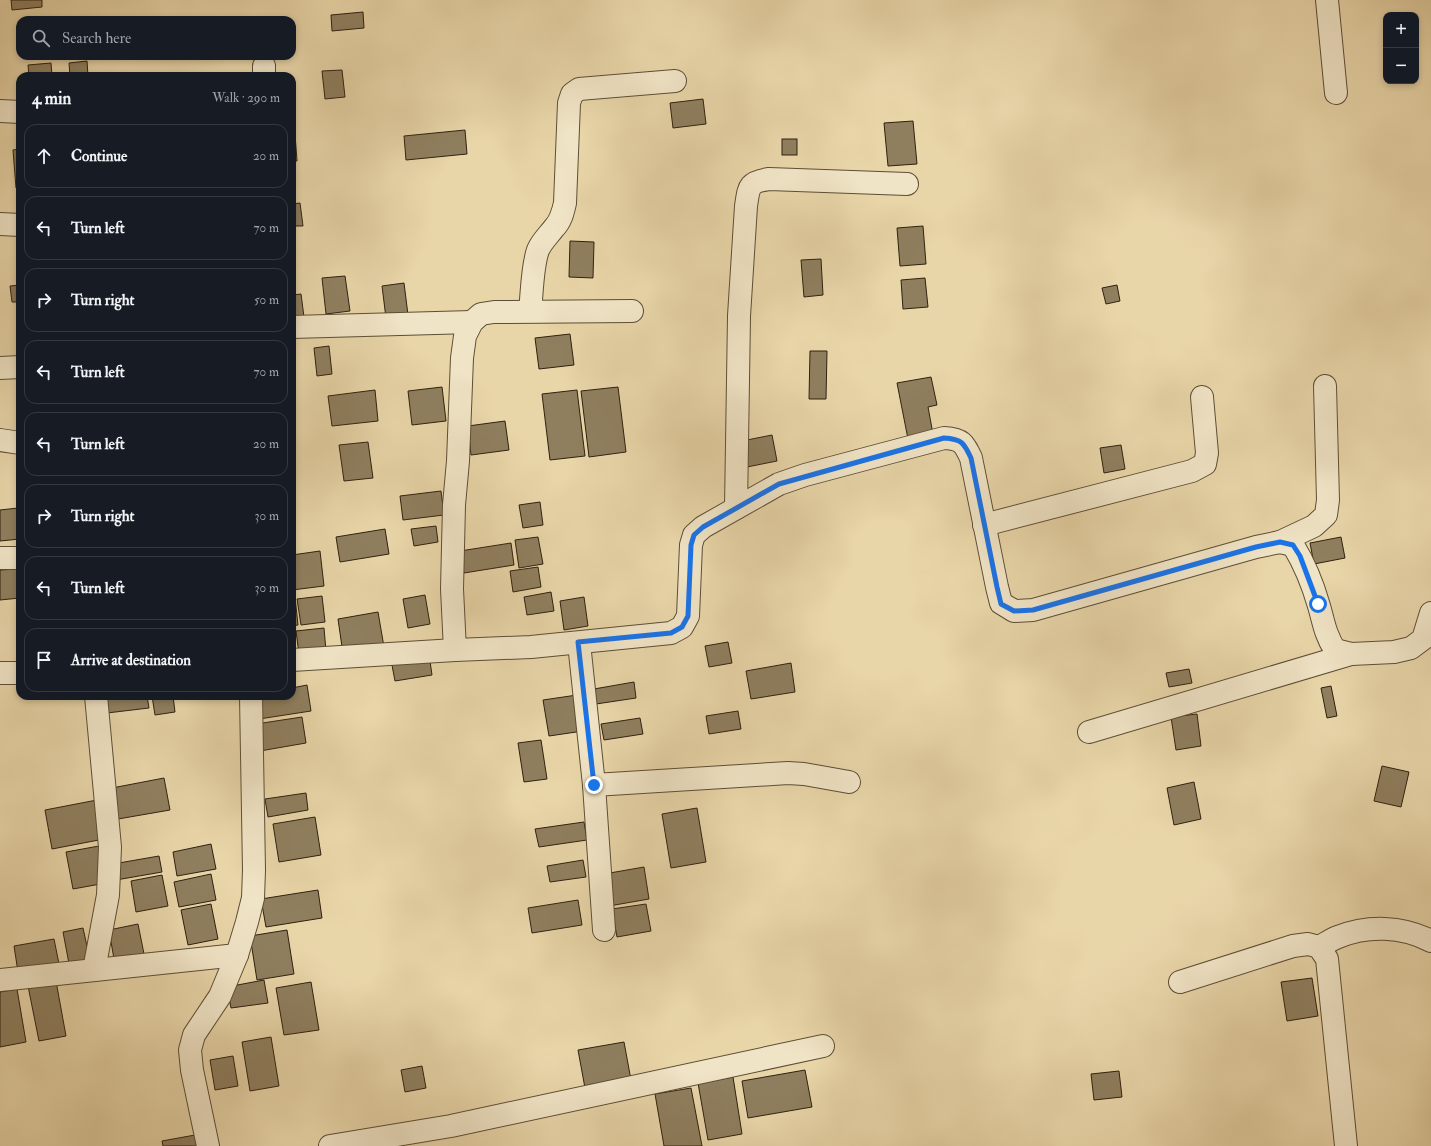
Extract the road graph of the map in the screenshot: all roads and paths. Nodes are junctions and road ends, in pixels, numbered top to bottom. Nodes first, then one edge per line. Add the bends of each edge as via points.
1 (1327, 0) edge
2 (675, 81) dead end
3 (1336, 93) dead end
4 (0, 111) edge
5 (16, 112) edge
6 (907, 184) dead end
7 (0, 224) edge
8 (16, 225) edge
9 (530, 311) junction
10 (632, 311) dead end
11 (472, 322) junction
12 (296, 327) edge
13 (16, 367) edge
14 (0, 368) edge
15 (1325, 386) dead end
16 (1202, 397) dead end
17 (0, 440) edge
18 (16, 442) edge
19 (736, 508) junction
20 (984, 525) junction
21 (1280, 542) junction
22 (0, 558) edge
23 (16, 558) edge
24 (1431, 613) edge
25 (578, 642) junction
26 (455, 650) junction
27 (1351, 654) junction
28 (296, 660) edge
29 (16, 673) edge
30 (0, 674) edge
31 (96, 700) edge
32 (251, 700) edge
33 (1089, 732) dead end
34 (849, 782) dead end
35 (594, 785) junction
36 (604, 930) dead end
37 (1431, 941) edge
38 (1319, 947) junction
39 (237, 955) junction
40 (94, 970) junction
41 (0, 980) edge
42 (1180, 982) dead end
43 (823, 1046) dead end
44 (352, 1144) edge
45 (208, 1146) edge
46 (330, 1146) edge
47 (1346, 1146) edge

1 - 3 street
2 - 9 street via 579,89 572,94 569,103 565,203 555,228 545,237 538,251
4 - 5 street
6 - 19 street via 769,179 756,181 749,188 739,316
7 - 8 street
9 - 10 street
9 - 11 street via 482,314
11 - 12 street
11 - 26 street via 465,336 462,358 454,505 452,589
13 - 14 street
15 - 21 street via 1328,500 1326,515 1314,526
16 - 20 street via 1207,453 1205,464 1192,471
17 - 18 street
19 - 20 street via 779,484 944,438 957,438 964,444 971,458
19 - 25 street via 694,535 691,545 688,616 682,627 671,633
20 - 21 street via 1001,604 1014,611 1033,610
21 - 27 street via 1293,545 1300,556 1318,604 1327,638 1335,650
22 - 23 street
24 - 27 street via 1423,639 1411,648 1394,652
25 - 26 street
25 - 35 street
26 - 28 street
27 - 33 street
29 - 30 street
31 - 40 street via 110,847 108,895
32 - 39 street via 253,898
34 - 35 street via 788,773
35 - 36 street
37 - 38 street via 1422,936 1386,928 1350,933
38 - 42 street via 1308,944 1293,946
38 - 47 street via 1327,959
39 - 40 street
39 - 45 street via 220,996 194,1035 190,1050
40 - 41 street
43 - 44 street
44 - 46 street

